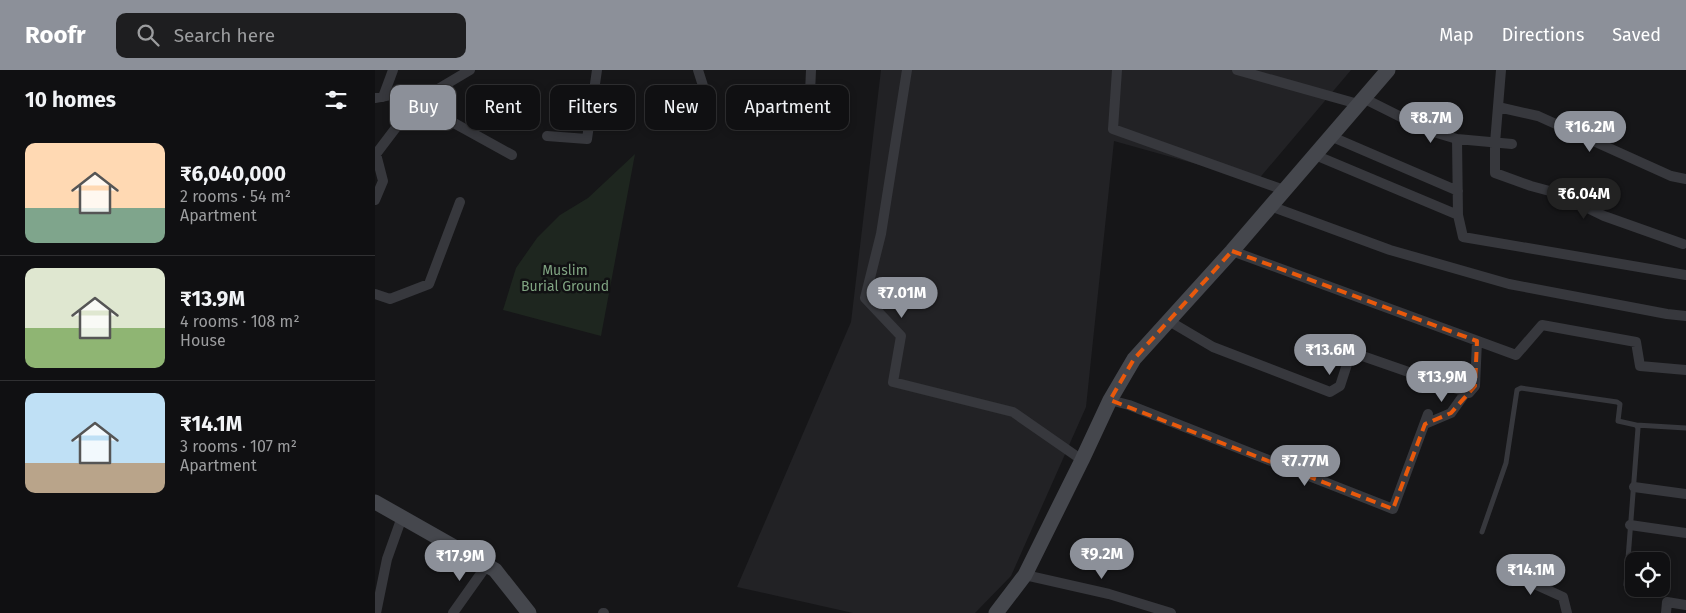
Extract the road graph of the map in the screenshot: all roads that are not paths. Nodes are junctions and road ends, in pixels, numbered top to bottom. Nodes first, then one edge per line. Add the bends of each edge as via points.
1 (393, 70) edge
2 (470, 70) edge
3 (597, 70) edge
4 (698, 70) edge
5 (811, 70) edge
6 (907, 70) edge
7 (1117, 70) edge
8 (1237, 70) edge
9 (1388, 70) edge
10 (1501, 70) edge
11 (445, 85) edge
12 (703, 85) edge
13 (810, 85) edge
14 (379, 97) edge
15 (1361, 101) junction
16 (1498, 107) junction
17 (456, 124) edge
18 (395, 130) edge
19 (547, 136) dead end
20 (1330, 136) junction
21 (1457, 139) junction
22 (1495, 143) junction
23 (1512, 144) dead end
24 (1315, 155) junction
25 (511, 156) dead end
26 (377, 167) edge
27 (1686, 179) edge
28 (1284, 190) junction
29 (1457, 191) junction
30 (375, 200) edge
31 (460, 202) dead end
32 (1270, 206) junction
33 (1458, 216) junction
34 (1683, 244) dead end
35 (1232, 251) junction
36 (1686, 275) edge
37 (375, 294) edge
38 (1686, 316) edge
39 (1169, 321) junction
40 (1477, 341) junction
41 (1686, 370) edge
42 (1466, 392) junction
43 (1109, 400) junction
44 (1429, 414) dead end
45 (1425, 424) junction
46 (1637, 425) junction
47 (1686, 428) edge
48 (1082, 460) junction
49 (1634, 487) junction
50 (1686, 494) edge
51 (375, 502) edge
52 (401, 517) junction
53 (1630, 525) junction
54 (1482, 532) dead end
55 (1686, 533) edge
56 (1628, 552) edge
57 (487, 565) junction
58 (1506, 571) dead end
59 (1025, 575) junction
60 (1686, 604) edge
61 (376, 613) edge
62 (453, 613) edge
63 (529, 613) edge
64 (996, 613) edge
65 (1171, 613) edge
66 (1567, 613) edge
67 (1666, 613) edge

1 - 14 street
2 - 11 street
3 - 19 street via 587,139
4 - 12 street
5 - 13 street
6 - 48 street via 881,234 865,298 901,336 893,382 1013,412
7 - 28 street via 1113,129
8 - 15 street
9 - 15 main road
10 - 16 street
15 - 20 main road
15 - 21 street via 1427,130
16 - 22 street
16 - 27 street via 1538,116 1671,176
17 - 25 street
18 - 26 street via 376,154
20 - 24 main road
20 - 29 street
21 - 22 street
21 - 29 street
22 - 23 street
22 - 34 street via 1495,172 1557,193 1604,216
24 - 28 main road
24 - 33 street
26 - 30 street via 383,181
28 - 32 main road
29 - 33 street
31 - 37 street via 429,284 390,299
32 - 35 main road
32 - 38 street via 1389,250 1509,284
33 - 36 street via 1463,237
35 - 39 main road
35 - 40 street
39 - 42 street via 1213,347 1330,392 1340,386 1351,352
39 - 43 main road via 1134,359
40 - 41 street via 1516,355 1541,325 1636,342 1641,366
40 - 42 street via 1475,386
42 - 45 street via 1451,413
43 - 45 street via 1393,509
43 - 48 main road
44 - 45 street
46 - 47 lane
46 - 49 lane
46 - 54 lane via 1618,421 1620,404 1617,402 1517,390 1506,463
48 - 59 main road
49 - 50 street
49 - 53 lane
51 - 52 main road
52 - 57 main road
52 - 61 street via 387,559
53 - 55 street
53 - 56 lane
57 - 62 street
57 - 63 main road via 495,570
58 - 66 street via 1563,598
59 - 64 main road
59 - 65 street via 1109,594
60 - 67 street via 1667,602

